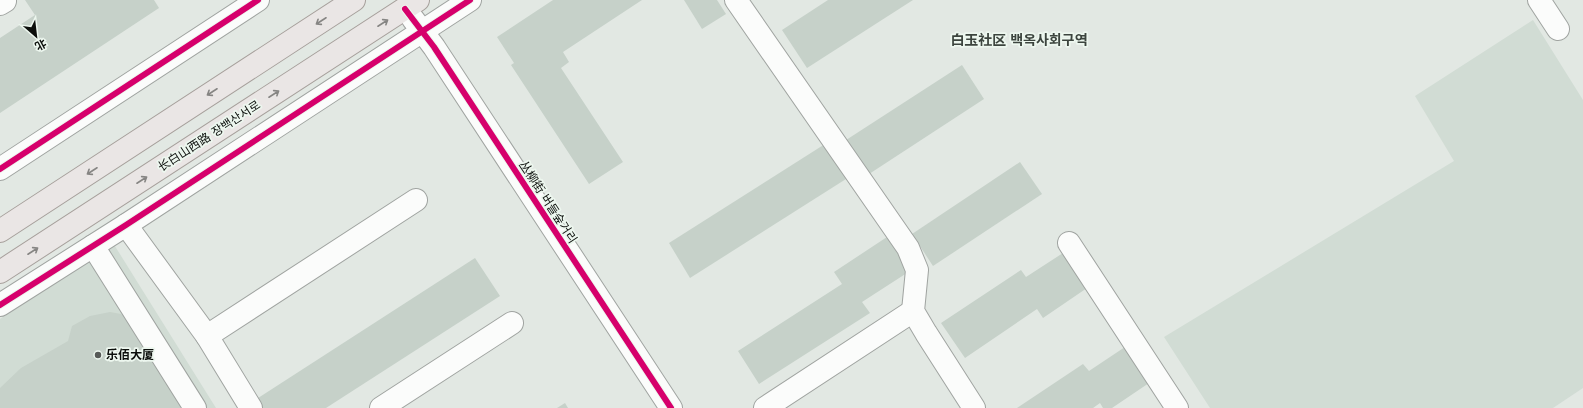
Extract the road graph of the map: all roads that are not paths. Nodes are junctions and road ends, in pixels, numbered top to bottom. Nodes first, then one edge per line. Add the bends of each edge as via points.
1 (4, 0) edge
2 (258, 0) edge
3 (354, 0) edge
4 (470, 0) edge
5 (736, 0) edge
6 (1539, 0) edge
7 (0, 4) edge
8 (412, 4) edge
9 (1558, 29) dead end
10 (421, 31) junction
11 (0, 169) edge
12 (416, 200) dead end
13 (126, 225) junction
14 (0, 230) edge
15 (1069, 243) dead end
16 (93, 246) junction
17 (0, 272) edge
18 (0, 305) edge
19 (913, 311) junction
20 (512, 323) dead end
21 (207, 336) junction
22 (195, 408) edge
23 (251, 408) edge
24 (381, 408) edge
25 (671, 408) edge
26 (765, 408) edge
27 (974, 408) edge
28 (1177, 408) edge

1 - 7 street
2 - 11 street
3 -> 14 main road
4 - 10 street
5 - 19 street via 908,248 917,270
6 - 9 street
8 - 10 street, 丛柳街 버들숲거리
17 -> 8 main road, 长白山西路 장백산서로
10 - 13 street
10 - 25 street, 丛柳街 버들숲거리
12 - 21 street
13 - 16 street
13 - 21 street
15 - 28 street
16 - 18 street
16 - 22 street
19 - 26 street
19 - 27 street
20 - 24 street
21 - 23 street

